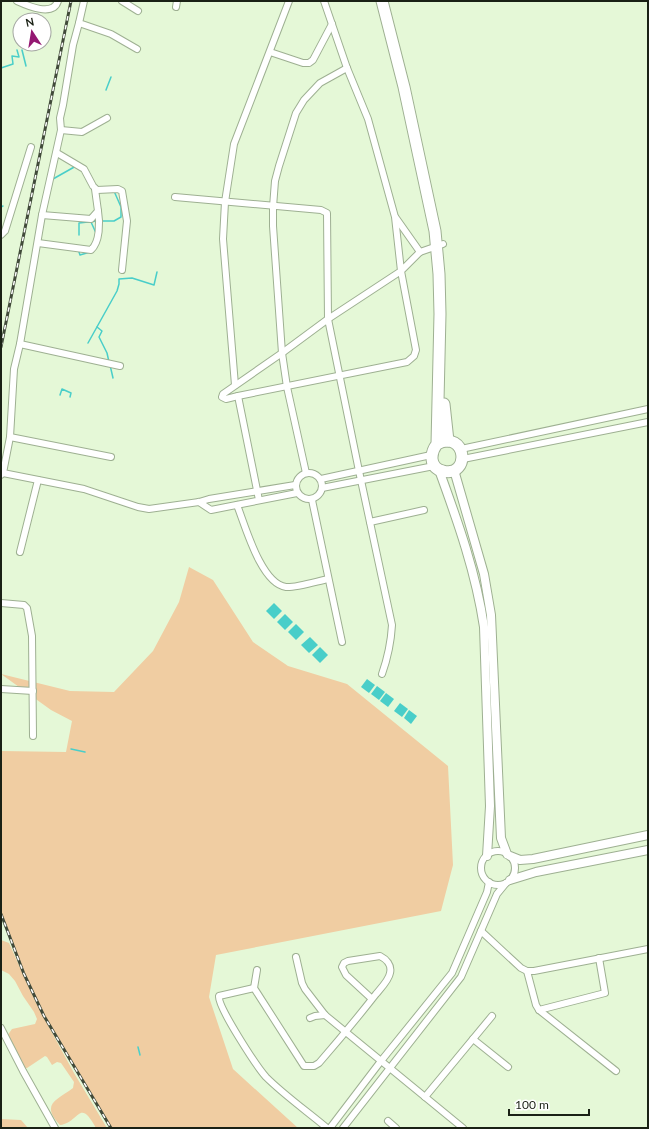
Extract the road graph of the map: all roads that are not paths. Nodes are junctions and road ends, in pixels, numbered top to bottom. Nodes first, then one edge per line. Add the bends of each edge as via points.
1 (19, 1) edge
2 (58, 1) edge
3 (84, 1) edge
4 (122, 1) edge
5 (289, 1) edge
6 (324, 1) edge
7 (382, 1) edge
8 (388, 1) edge
9 (138, 11) dead end
10 (79, 23) junction
11 (332, 24) junction
12 (137, 49) dead end
13 (270, 52) junction
14 (400, 55) junction
15 (347, 68) junction
16 (107, 118) dead end
17 (61, 130) junction
18 (31, 147) dead end
19 (57, 153) junction
20 (95, 189) junction
21 (175, 197) dead end
22 (225, 202) junction
23 (273, 207) junction
24 (98, 211) junction
25 (42, 215) junction
26 (395, 216) junction
27 (1, 235) edge
28 (38, 242) junction
29 (440, 245) junction
30 (420, 252) junction
31 (122, 270) dead end
32 (401, 270) junction
33 (328, 319) junction
34 (20, 344) junction
35 (282, 353) junction
36 (120, 366) dead end
37 (340, 375) junction
38 (235, 385) junction
39 (287, 386) junction
40 (238, 396) junction
41 (648, 409) edge
42 (648, 422) edge
43 (10, 437) junction
44 (443, 442) junction
45 (462, 454) junction
46 (111, 457) dead end
47 (435, 464) junction
48 (454, 470) junction
49 (359, 471) junction
50 (306, 473) junction
51 (2, 474) edge
52 (321, 479) junction
53 (38, 480) junction
54 (361, 480) junction
55 (295, 485) junction
56 (322, 488) junction
57 (257, 492) junction
58 (297, 493) junction
59 (259, 500) junction
60 (312, 500) junction
61 (199, 502) junction
62 (237, 505) junction
63 (424, 510) dead end
64 (370, 522) junction
65 (20, 552) dead end
66 (328, 579) junction
67 (1, 603) edge
68 (342, 642) dead end
69 (382, 674) dead end
70 (1, 689) edge
71 (32, 691) junction
72 (33, 736) dead end
73 (648, 835) edge
74 (648, 850) edge
75 (509, 855) junction
76 (487, 856) junction
77 (508, 881) junction
78 (489, 882) junction
79 (481, 931) junction
80 (648, 949) edge
81 (296, 957) dead end
82 (599, 958) junction
83 (257, 970) dead end
84 (527, 971) junction
85 (452, 973) junction
86 (461, 977) junction
87 (254, 988) junction
88 (372, 999) junction
89 (538, 1010) junction
90 (325, 1015) junction
91 (492, 1016) dead end
92 (310, 1018) dead end
93 (1, 1028) edge
94 (346, 1032) junction
95 (474, 1039) junction
96 (381, 1061) junction
97 (508, 1067) dead end
98 (390, 1068) junction
99 (616, 1071) dead end
100 (425, 1097) junction
101 (388, 1121) dead end
102 (55, 1128) edge
103 (329, 1128) edge
104 (343, 1128) edge
105 (396, 1128) edge
106 (463, 1128) edge

1 - 2 street via 43,9 55,7
3 - 10 street
4 - 9 street
5 - 13 street
6 - 11 street
7 - 14 highway
8 - 14 highway via 395,20
10 - 12 street via 111,34
10 - 17 street via 60,118
11 - 13 street via 313,60 308,63
11 - 15 street
13 - 22 street via 234,144
14 - 29 highway
15 - 23 street via 320,83 296,113 279,166
15 - 26 street via 368,119
16 - 17 street via 82,132
17 - 19 street
18 - 27 street via 5,231
19 - 20 street via 84,169
19 - 25 street
20 - 24 street
20 - 31 street via 118,189 123,193 127,221
21 - 22 street
22 - 23 street
22 - 38 street via 223,255
23 - 33 street via 321,210 327,213
23 - 35 street
24 - 25 street via 94,218 89,220
24 - 28 street via 98,235 91,250
25 - 28 street
26 - 30 street
26 - 32 street
28 - 34 street
29 - 30 street
29 - 44 highway
30 - 32 street
32 - 33 street
32 - 37 street via 416,350 414,356 407,362
33 - 35 street
33 - 37 street
34 - 36 street
34 - 43 street via 14,369
35 - 38 street
35 - 39 street
37 - 39 street
37 - 49 street
38 - 40 street via 223,394 222,398
39 - 40 street
39 - 50 street
40 - 57 street
41 - 45 street
42 - 45 street
43 - 46 street
43 - 51 street
44 - 45 highway via 458,445
44 - 47 highway via 433,449
45 - 48 highway via 460,466
47 - 48 highway via 449,472
47 - 49 street
47 - 54 street
47 - 76 street via 473,571 484,627 490,806
48 - 75 street via 484,574 491,615 501,838
49 - 52 street
49 - 54 street
50 - 52 street via 315,474
50 - 55 street via 299,477
51 - 53 street
52 - 56 street
53 - 61 street via 84,489 138,507
53 - 65 street
54 - 56 street
54 - 64 street
55 - 57 street
55 - 58 street
56 - 60 street via 319,496
57 - 59 street
57 - 61 street
58 - 59 street
58 - 60 street via 303,499
59 - 62 street
60 - 66 street
61 - 62 street via 211,510
62 - 66 street via 257,558 278,585 287,587
63 - 64 street
64 - 69 street via 392,625 391,644
66 - 68 street
67 - 71 street via 24,605 27,608 32,636
70 - 71 street
71 - 72 street
73 - 75 street via 533,859 520,860
74 - 77 street via 536,872
75 - 76 street via 497,852
75 - 77 street via 515,871
76 - 78 street via 482,870
77 - 78 street via 497,885
77 - 79 street via 497,894
78 - 85 street
79 - 84 street
79 - 86 street
80 - 82 street
81 - 90 street via 305,989
82 - 84 street
82 - 89 street via 605,993
83 - 87 street
84 - 89 street
85 - 86 street
85 - 96 street
86 - 98 street
87 - 94 street via 304,1066 319,1063
87 - 103 street via 219,996 218,1000 224,1013 266,1076
88 - 88 street via 388,979 388,963 380,956 344,963 342,967 346,975
88 - 94 street
89 - 99 street
90 - 92 street
90 - 94 street
91 - 95 street
93 - 102 street
94 - 96 street
95 - 97 street
95 - 100 street
96 - 98 street
96 - 103 street
98 - 100 street
98 - 104 street
100 - 106 street
101 - 105 street

